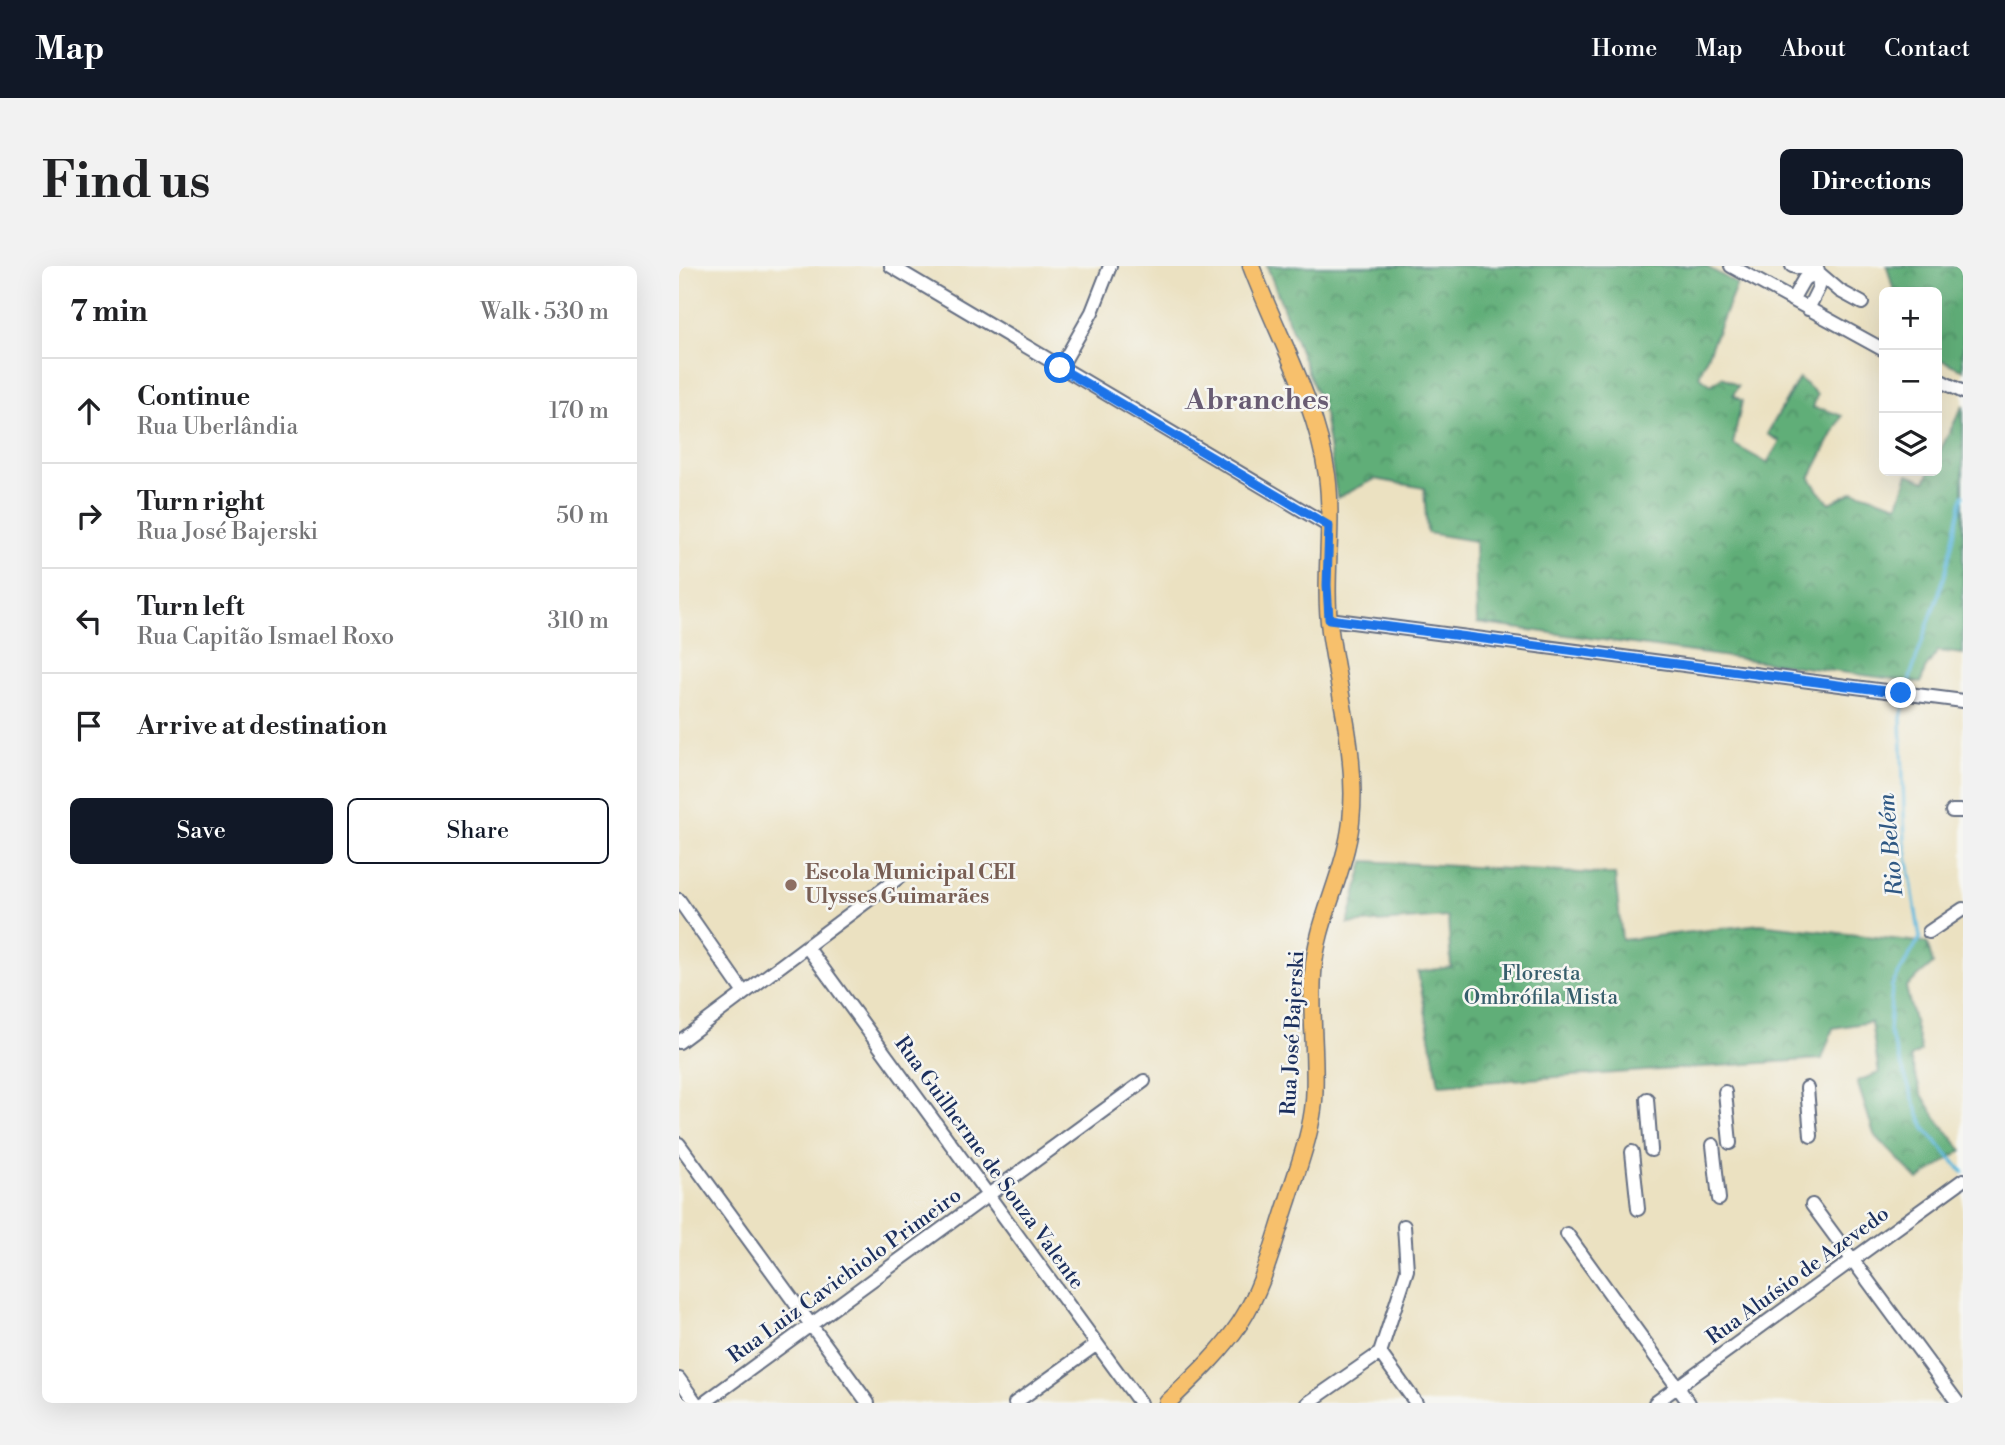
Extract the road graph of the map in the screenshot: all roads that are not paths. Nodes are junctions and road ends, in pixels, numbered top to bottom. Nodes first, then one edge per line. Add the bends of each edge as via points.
1 (891, 266) edge
2 (1110, 266) edge
3 (1251, 266) edge
4 (1731, 266) edge
5 (1792, 266) edge
6 (1818, 270) edge
7 (1792, 300) junction
8 (1862, 303) dead end
9 (1808, 309) junction
10 (1879, 347) edge
11 (1060, 368) junction
12 (1942, 382) edge
13 (1963, 392) edge
14 (1329, 526) junction
15 (1329, 619) junction
16 (1963, 701) edge
17 (902, 875) dead end
18 (679, 900) edge
19 (1963, 909) edge
20 (1929, 932) dead end
21 (807, 947) junction
22 (744, 993) junction
23 (679, 1042) edge
24 (1144, 1081) dead end
25 (1807, 1088) dead end
26 (1725, 1092) dead end
27 (1647, 1099) dead end
28 (1811, 1136) dead end
29 (1730, 1143) dead end
30 (679, 1144) edge
31 (1713, 1145) dead end
32 (1651, 1150) dead end
33 (1632, 1152) dead end
34 (1961, 1181) edge
35 (988, 1195) junction
36 (1719, 1199) dead end
37 (1812, 1205) dead end
38 (1637, 1209) dead end
39 (1404, 1226) dead end
40 (1567, 1234) dead end
41 (1853, 1260) junction
42 (811, 1325) junction
43 (1097, 1344) junction
44 (1380, 1353) junction
45 (679, 1379) edge
46 (1677, 1387) junction
47 (696, 1403) edge
48 (704, 1403) edge
49 (868, 1403) edge
50 (1015, 1403) edge
51 (1140, 1403) edge
52 (1167, 1403) edge
53 (1308, 1403) edge
54 (1416, 1403) edge
55 (1655, 1403) edge
56 (1689, 1403) edge
57 (1958, 1403) edge

1 - 11 street
2 - 11 street via 1092,312
3 - 14 main road, Rua José Bajerski via 1318,431 1328,486
4 - 7 street
5 - 6 street
6 - 7 street via 1804,279
6 - 8 street via 1840,291
6 - 9 street via 1819,287
7 - 9 street
9 - 10 street
11 - 14 street
12 - 13 street
14 - 15 main road, Rua José Bajerski
15 - 16 street
15 - 52 main road, Rua José Bajerski via 1351,759 1351,824 1314,965 1315,1084 1310,1126 1249,1308 1215,1356
17 - 21 street
18 - 22 street
19 - 20 street
21 - 22 street
21 - 35 street, Rua Guilherme de Souza Valente
22 - 23 street
24 - 35 street, Rua Luiz Cavichiolo Primeiro
25 - 28 street
26 - 29 street
27 - 32 street
30 - 42 street
31 - 36 street
33 - 38 street
34 - 41 street, Rua Aluísio de Azevedo
35 - 42 street, Rua Luiz Cavichiolo Primeiro
35 - 43 street, Rua Guilherme de Souza Valente
37 - 41 street
39 - 44 street via 1407,1270
40 - 46 street
41 - 46 street, Rua Aluísio de Azevedo
41 - 57 street
42 - 48 street, Rua Luiz Cavichiolo Primeiro
42 - 49 street
43 - 50 street
43 - 51 street, Rua Guilherme de Souza Valente
44 - 53 street
44 - 54 street
45 - 47 street
46 - 55 street, Rua Aluísio de Azevedo
46 - 56 street

